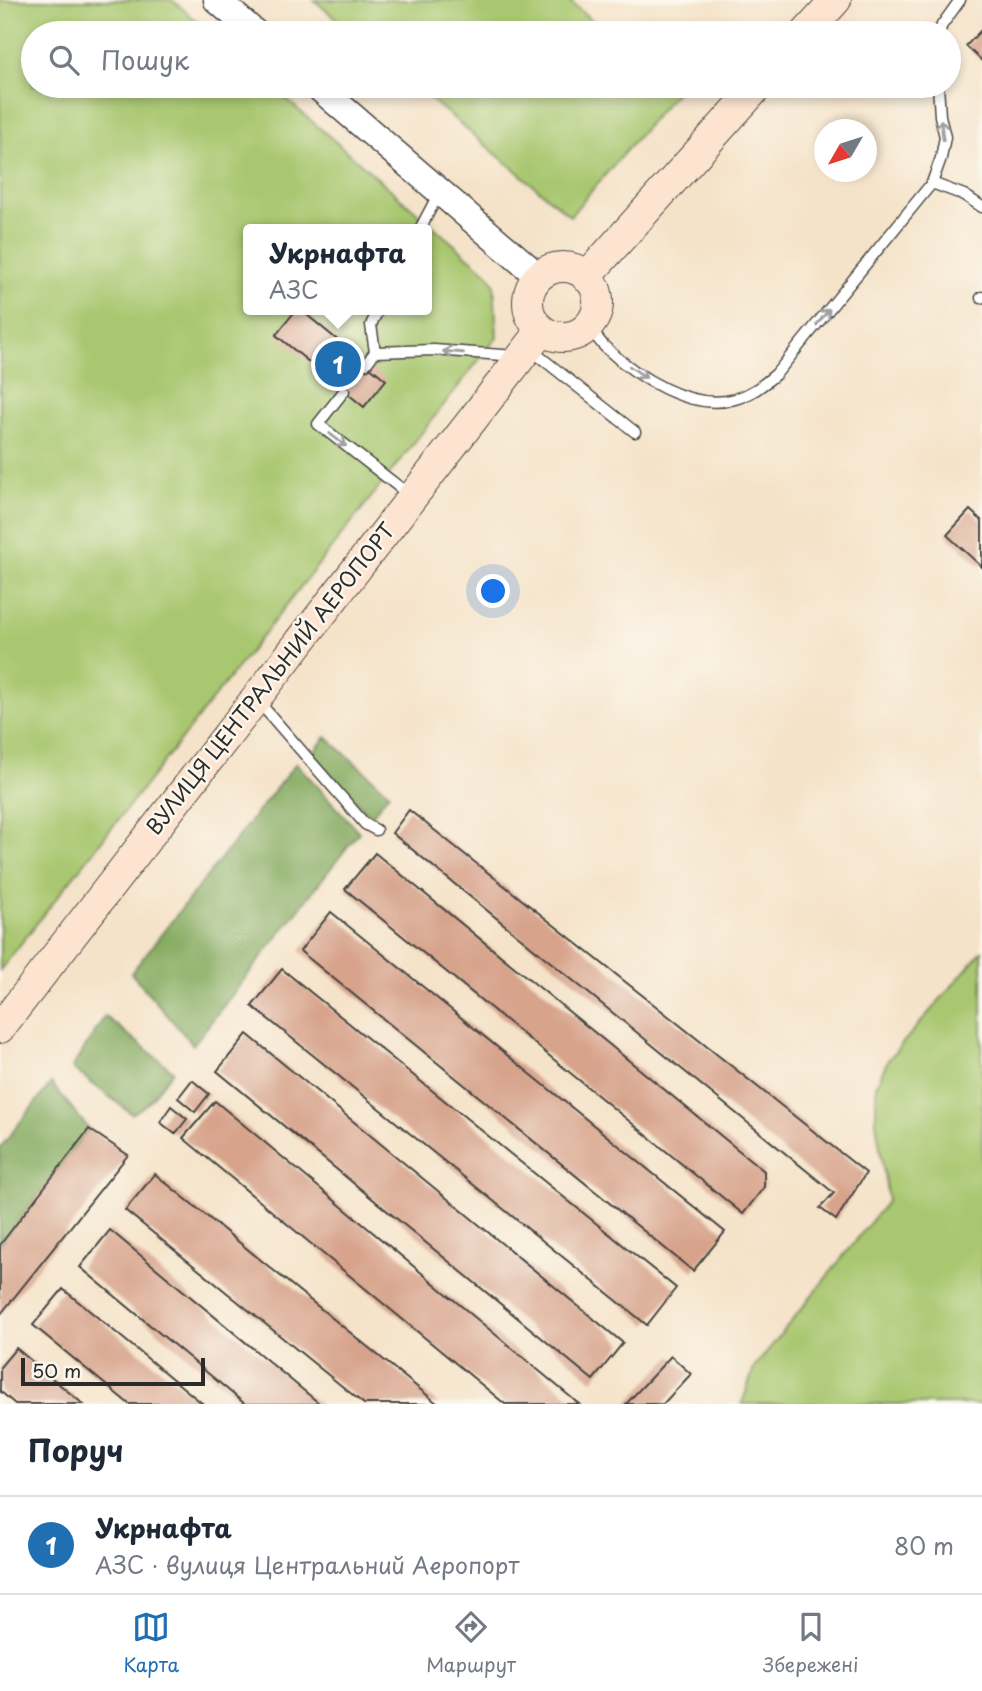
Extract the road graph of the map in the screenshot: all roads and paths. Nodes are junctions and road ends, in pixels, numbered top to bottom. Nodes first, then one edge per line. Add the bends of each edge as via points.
1 (217, 0) edge
2 (836, 0) edge
3 (960, 0) edge
4 (241, 21) edge
5 (817, 21) edge
6 (944, 21) edge
7 (331, 98) edge
8 (747, 98) edge
9 (939, 98) edge
10 (932, 183) junction
11 (440, 191) junction
12 (982, 207) edge
13 (423, 224) edge
14 (586, 276) junction
15 (539, 277) junction
16 (376, 315) edge
17 (588, 326) junction
18 (531, 345) junction
19 (375, 352) junction
20 (366, 364) dead end
21 (344, 391) dead end
22 (635, 432) dead end
23 (412, 497) junction
24 (256, 698) junction
25 (376, 830) dead end
26 (0, 1028) edge

1 - 4 street
2 - 5 main road
3 - 6 lane
7 - 11 street
8 - 14 main road
10 -> 9 lane via 945,137
10 - 12 lane
17 -> 10 lane via 636,372 673,393 715,402 756,391 776,374
11 - 13 lane
11 - 15 street
14 - 15 main road via 555,268
14 - 17 main road via 598,298
15 - 18 main road via 528,300 534,321
16 - 19 lane via 371,325
17 - 18 main road via 575,335 551,335
18 -> 19 lane
18 - 22 lane
18 - 23 main road, ВУЛИЦЯ ЦЕНТРАЛЬНИЙ АЕРОПОРТ
19 - 20 lane
21 -> 23 lane via 318,424
23 - 24 main road, ВУЛИЦЯ ЦЕНТРАЛЬНИЙ АЕРОПОРТ
24 - 25 lane via 365,824
24 - 26 main road, ВУЛИЦЯ ЦЕНТРАЛЬНИЙ АЕРОПОРТ

